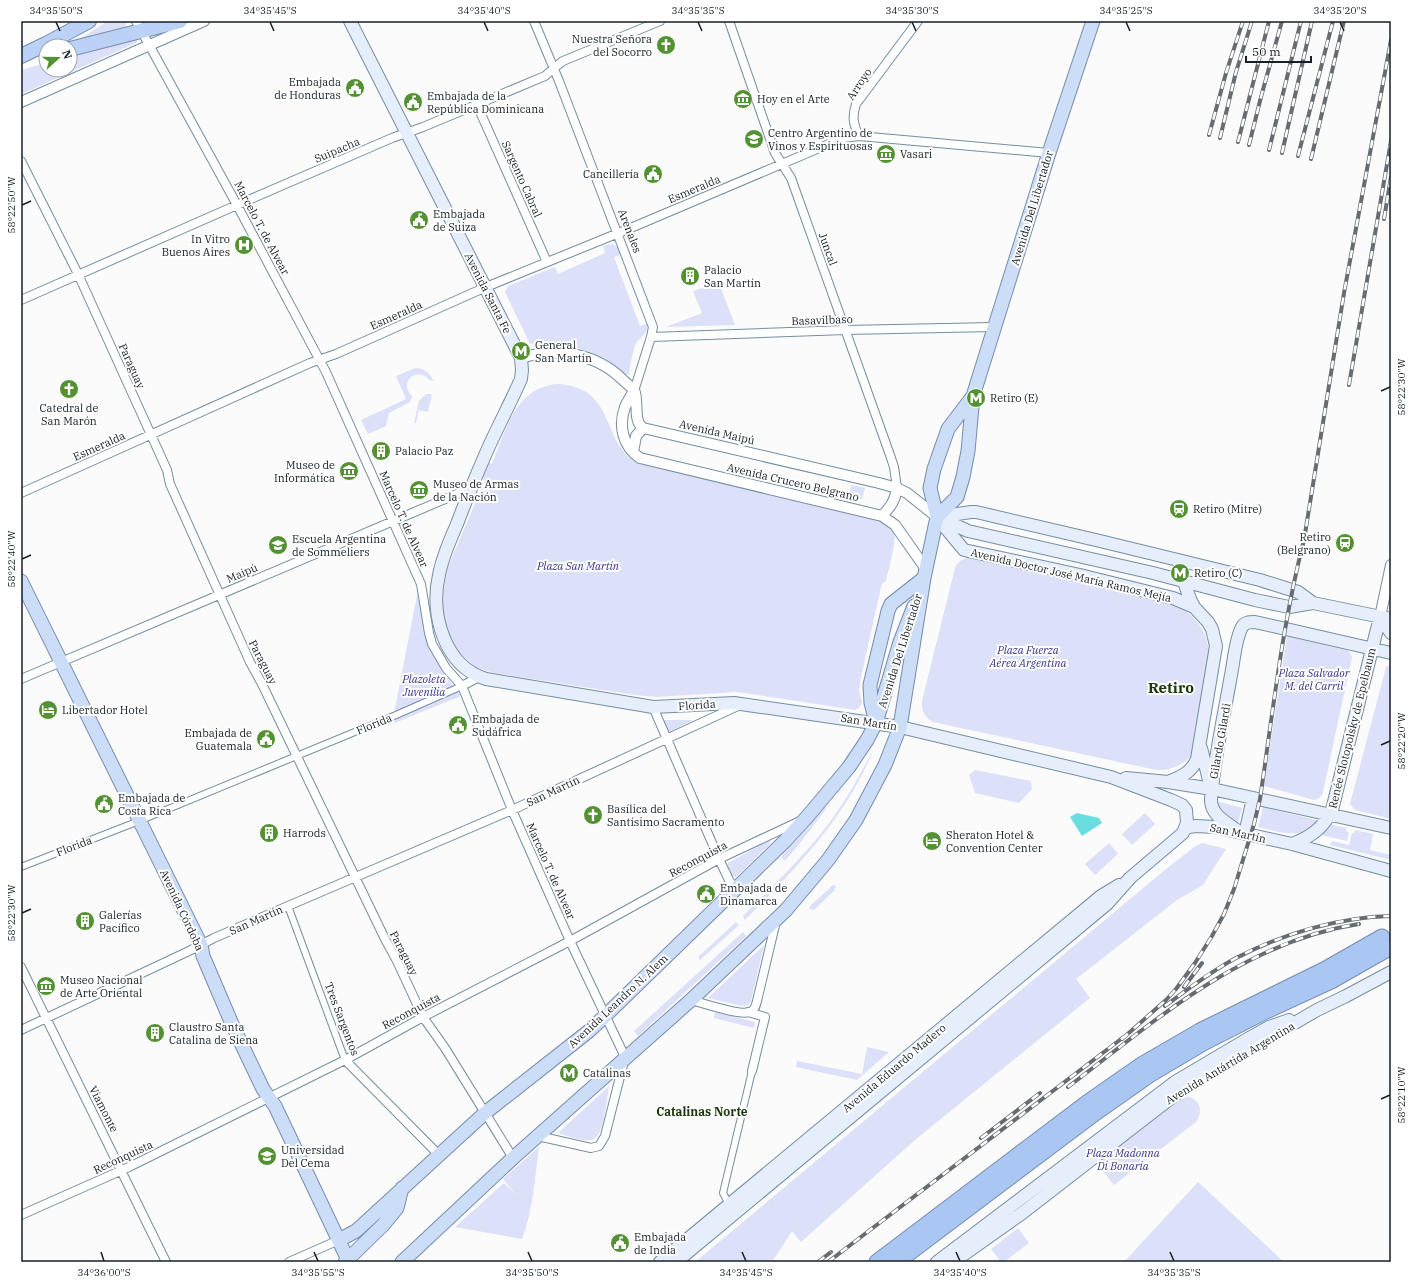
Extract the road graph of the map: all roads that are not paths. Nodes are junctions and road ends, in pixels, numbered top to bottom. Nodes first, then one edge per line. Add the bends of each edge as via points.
1 (89, 21) edge
2 (180, 21) edge
3 (204, 21) edge
4 (350, 21) edge
5 (534, 21) edge
6 (660, 21) edge
7 (728, 21) edge
8 (918, 21) edge
9 (1093, 21) edge
10 (139, 26) edge
11 (60, 38) edge
12 (78, 45) edge
13 (149, 45) junction
14 (38, 49) edge
15 (21, 56) edge
16 (554, 68) junction
17 (21, 102) edge
18 (477, 105) junction
19 (407, 133) junction
20 (859, 136) junction
21 (1049, 152) junction
22 (21, 161) edge
23 (782, 163) junction
24 (237, 205) junction
25 (618, 234) junction
26 (547, 262) junction
27 (78, 274) junction
28 (486, 287) junction
29 (21, 300) edge
30 (994, 327) junction
31 (845, 330) junction
32 (651, 337) junction
33 (521, 358) junction
34 (320, 360) junction
35 (634, 391) junction
36 (973, 396) junction
37 (643, 428) junction
38 (151, 434) junction
39 (633, 452) junction
40 (471, 488) junction
41 (896, 488) junction
42 (21, 493) edge
43 (882, 516) junction
44 (937, 517) junction
45 (394, 520) junction
46 (1391, 566) edge
47 (925, 574) junction
48 (21, 580) edge
49 (1184, 582) junction
50 (220, 594) junction
51 (1165, 596) junction
52 (1313, 603) junction
53 (1194, 607) junction
54 (1391, 612) edge
55 (1385, 618) edge
56 (1391, 633) edge
57 (1372, 649) junction
58 (1391, 653) edge
59 (61, 662) junction
60 (479, 677) junction
61 (21, 679) edge
62 (462, 686) junction
63 (742, 704) junction
64 (653, 707) junction
65 (876, 723) junction
66 (900, 727) junction
67 (667, 740) junction
68 (1200, 745) junction
69 (297, 756) junction
70 (1111, 777) junction
71 (1168, 782) junction
72 (1212, 789) junction
73 (1253, 798) junction
74 (512, 810) junction
75 (1330, 814) junction
76 (808, 817) junction
77 (139, 821) junction
78 (1391, 828) edge
79 (1185, 829) junction
80 (1242, 833) junction
81 (1292, 844) junction
82 (719, 859) junction
83 (21, 866) edge
84 (1391, 871) edge
85 (354, 877) junction
86 (1130, 878) junction
87 (736, 890) junction
88 (288, 906) junction
89 (777, 918) junction
90 (570, 941) junction
91 (201, 945) junction
92 (21, 967) edge
93 (1391, 972) edge
94 (690, 1000) junction
95 (1317, 1010) junction
96 (748, 1012) junction
97 (605, 1016) junction
98 (423, 1017) junction
99 (46, 1018) junction
100 (21, 1030) edge
101 (625, 1057) junction
102 (345, 1060) junction
103 (752, 1071) joint
104 (269, 1098) junction
105 (486, 1113) junction
106 (538, 1136) junction
107 (439, 1155) junction
108 (513, 1158) junction
109 (122, 1171) junction
110 (402, 1187) junction
111 (729, 1204) junction
112 (21, 1215) edge
113 (339, 1240) junction
114 (347, 1261) edge
115 (166, 1262) edge
116 (289, 1262) edge
117 (402, 1262) edge
118 (660, 1262) edge
119 (676, 1262) edge
120 (877, 1262) edge
121 (897, 1262) edge
122 (937, 1262) edge
123 (954, 1262) edge

1 - 11 highway
2 - 10 highway
3 - 13 street
4 - 19 main road, Avenida Santa Fe
5 - 16 street, Arenales
6 - 16 street, Suipacha via 564,61
7 - 23 street, Juncal via 775,153
8 - 20 street, Arroyo via 856,104 853,124
9 - 21 main road, Avenida Del Libertador
10 - 12 highway
10 - 13 street, Marcelo T. de Alvear
13 - 17 street
13 - 24 street, Marcelo T. de Alvear
14 - 15 highway
16 - 18 street, Suipacha via 546,76
16 - 25 street, Arenales
18 - 19 street, Suipacha
18 - 26 street, Sargento Cabral
19 - 24 street, Suipacha
19 - 28 main road, Avenida Santa Fe
20 - 21 street
20 - 23 street via 843,138
21 - 30 main road, Avenida Del Libertador
22 - 27 street, Paraguay
23 - 25 street, Esmeralda
23 - 31 street, Juncal via 791,178
24 - 27 street, Suipacha
24 - 34 street, Marcelo T. de Alvear
25 - 26 street, Esmeralda
25 - 32 street, Arenales via 653,327
26 - 28 street, Esmeralda
27 - 29 street, Suipacha
27 - 38 street, Paraguay
28 - 33 main road, Avenida Santa Fe
28 - 34 street, Esmeralda
30 - 31 street, Basavilbaso
30 - 36 main road, Avenida Del Libertador
31 - 32 street, Basavilbaso
31 - 41 street, Juncal via 890,455
32 - 35 street, Arenales
33 - 35 street via 544,352 591,358 619,376
33 - 40 main road, Avenida Santa Fe via 522,379
34 - 38 street, Esmeralda
34 - 45 street, Marcelo T. de Alvear
35 - 37 street via 638,421
35 - 39 street, Arenales via 625,407 622,426 626,444
36 - 44 main road, Avenida Del Libertador via 963,477 957,497
36 - 44 main road, Avenida Del Libertador via 948,429 934,469 930,488
37 - 39 street via 636,436
37 - 41 street, Avenida Maipú
38 - 42 street, Esmeralda
38 - 50 street, Paraguay via 167,470 170,484
39 - 43 street, Avenida Crucero Belgrano via 644,460
40 - 45 street, Maipú
40 - 60 main road, Avenida Santa Fe via 440,568 437,605 440,628 450,650 459,663
41 - 43 street via 891,506
41 - 44 street, Avenida Maipú
43 - 47 street, Avenida Crucero Belgrano via 894,525
44 - 47 main road, Avenida Del Libertador
44 - 49 main road, Avenida Doctor José María Ramos Mejía via 968,530
44 - 51 main road, Avenida Doctor José María Ramos Mejía via 964,550
44 - 52 main road, Avenida Doctor José María Ramos Mejía via 976,512 1260,580 1298,592
45 - 50 street, Maipú
45 - 62 street, Marcelo T. de Alvear via 421,584 432,644 446,668
46 - 55 street
47 - 65 main road, Avenida Del Libertador via 900,642
47 - 65 main road via 891,604 888,611 870,685
47 - 66 main road, Avenida Del Libertador
48 - 59 main road, Avenida Córdoba
49 - 51 main road via 1178,591
49 - 52 main road, Avenida Doctor José María Ramos Mejía via 1289,607
49 - 53 main road
50 - 59 street, Maipú
50 - 69 street, Paraguay via 250,662
51 - 53 main road, Avenida Doctor José María Ramos Mejía
52 - 55 main road, Avenida Doctor José María Ramos Mejía
53 - 68 main road, Gilardo Gilardi via 1208,622 1216,646
54 - 55 main road
55 - 56 main road
55 - 57 main road, Renée Slotopolsky de Epelbaum
57 - 58 main road
57 - 72 main road, Gilardo Gilardi via 1255,622 1245,624 1236,648
57 - 75 main road, Renée Slotopolsky de Epelbaum via 1343,772
59 - 61 street, Maipú
59 - 77 main road, Avenida Córdoba
60 - 62 street, Florida
60 - 64 main road, Florida
62 - 69 street, Florida
62 - 74 street, Marcelo T. de Alvear
63 - 64 main road, Florida
63 - 65 main road, San Martín
63 - 67 street, San Martín
64 - 67 street
65 - 66 main road, San Martín
65 - 76 main road, Avenida Leandro N. Alem via 848,767
66 - 70 main road, San Martín
66 - 89 main road via 885,765 856,820 818,872
67 - 74 street, San Martín
67 - 82 street
68 - 71 main road via 1193,768 1183,776
68 - 72 main road, Gilardo Gilardi
69 - 77 street, Florida
69 - 85 street, Paraguay
70 - 71 main road, San Martín
70 - 79 main road, San Martín via 1182,806 1188,820
71 - 72 main road, San Martín
72 - 73 main road, San Martín
72 - 80 main road via 1213,811
73 - 75 main road, San Martín
73 - 80 main road
74 - 85 street, San Martín
74 - 90 street, Marcelo T. de Alvear
75 - 78 main road, San Martín
75 - 81 main road, Renée Slotopolsky de Epelbaum via 1315,833
76 - 82 street, Reconquista
76 - 87 main road, Avenida Leandro N. Alem
77 - 83 street, Florida
77 - 91 main road, Avenida Córdoba
79 - 80 main road, San Martín via 1201,825
79 - 86 main road, Avenida Eduardo Madero
80 - 81 main road, San Martín
81 - 84 main road, San Martín
82 - 87 street
82 - 90 street, Reconquista
85 - 88 street, San Martín
85 - 98 street, Paraguay
86 - 111 main road, Avenida Eduardo Madero via 1101,896
86 - 119 main road, Avenida Eduardo Madero via 1107,904
87 - 97 main road, Avenida Leandro N. Alem
88 - 91 street, San Martín
88 - 102 street, Tres Sargentos
89 - 94 main road
89 - 96 street via 757,1001 753,1010
90 - 97 street, Marcelo T. de Alvear
90 - 98 street, Reconquista
91 - 99 street, San Martín
91 - 104 main road, Avenida Córdoba via 203,956 232,1024
92 - 99 street, Viamonte
93 - 95 main road, Avenida Antártida Argentina
94 - 96 street via 738,1012
94 - 101 main road
95 - 122 main road, Avenida Antártida Argentina via 1269,1027 1174,1082
95 - 123 main road, Avenida Antártida Argentina via 1180,1091 1021,1214
96 - 103 street via 765,1017
97 - 101 street, Marcelo T. de Alvear
97 - 105 main road, Avenida Leandro N. Alem
98 - 102 street, Reconquista
98 - 105 street, Paraguay
99 - 100 street, San Martín
99 - 109 street, Viamonte
101 - 106 main road
101 - 106 street via 605,1136 599,1146 590,1148
102 - 104 street, Reconquista
102 - 107 street, Tres Sargentos
103 - 111 street via 723,1193
104 - 109 street, Reconquista
104 - 113 main road, Avenida Córdoba
105 - 107 main road, Avenida Leandro N. Alem
105 - 108 street, Paraguay
106 - 108 main road
107 - 110 main road, Avenida Leandro N. Alem
108 - 117 main road
109 - 112 street, Reconquista
109 - 115 street, Viamonte
110 - 113 main road, Avenida Leandro N. Alem via 356,1231
110 - 114 main road via 397,1208
111 - 118 main road, Avenida Eduardo Madero
113 - 114 main road, Avenida Córdoba
113 - 116 street
120 - 121 highway via 1087,1103 1143,1064 1200,1031 1385,942 1331,981 1203,1043 1149,1075

